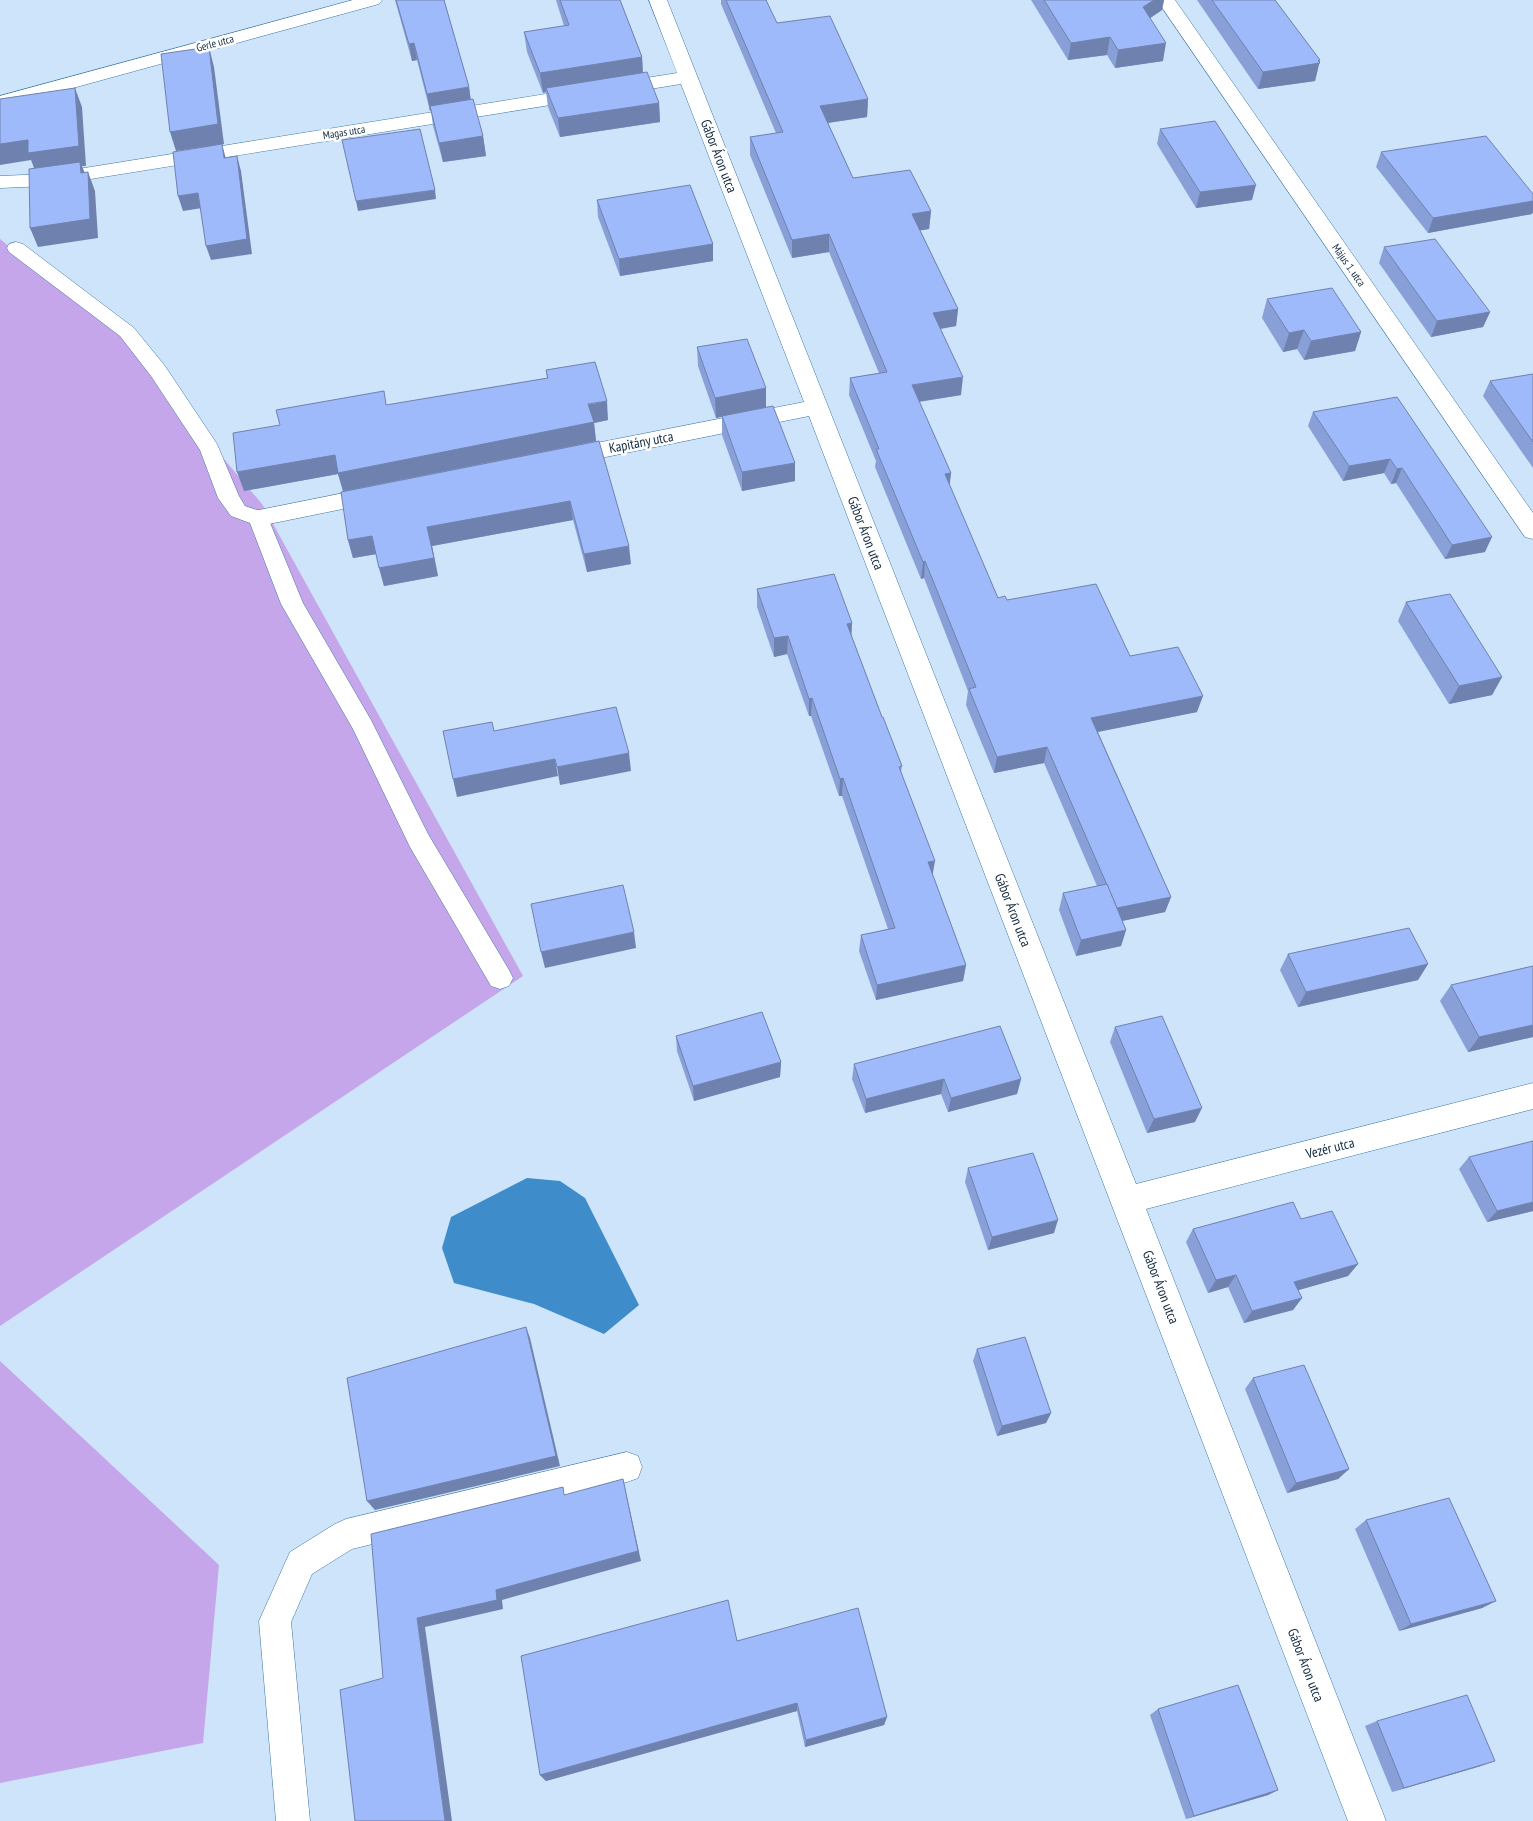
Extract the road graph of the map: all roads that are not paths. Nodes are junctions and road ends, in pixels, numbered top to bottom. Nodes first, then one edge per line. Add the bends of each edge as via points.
1 (373, 0) edge
2 (658, 0) edge
3 (1166, 0) edge
4 (688, 77) junction
5 (0, 102) edge
6 (0, 182) edge
7 (16, 248) dead end
8 (817, 407) junction
9 (542, 461) edge
10 (396, 490) edge
11 (259, 518) junction
12 (1533, 531) edge
13 (500, 978) dead end
14 (1533, 1096) edge
15 (1127, 1200) junction
16 (627, 1467) dead end
17 (293, 1821) edge
18 (1366, 1821) edge

1 - 5 street, Gerle utca
2 - 4 street, Gábor Áron utca
3 - 12 street, Május 1. utca
4 - 6 street, Magas utca via 47,180
4 - 8 street, Gábor Áron utca
7 - 11 lane via 127,332 163,378 210,449 229,498 238,511
8 - 9 street, Kapitány utca
8 - 15 street, Gábor Áron utca
10 - 11 street
11 - 13 lane via 292,604 363,726 419,840
14 - 15 street, Vezér utca
15 - 18 street, Gábor Áron utca
16 - 17 lane via 346,1536 301,1563 275,1621

